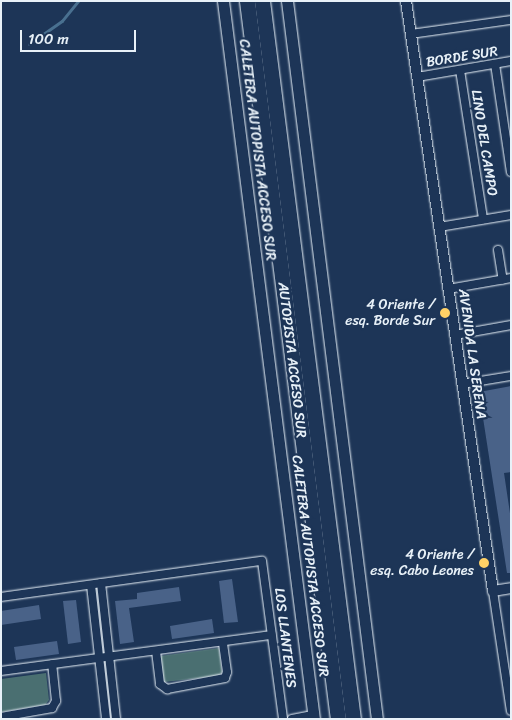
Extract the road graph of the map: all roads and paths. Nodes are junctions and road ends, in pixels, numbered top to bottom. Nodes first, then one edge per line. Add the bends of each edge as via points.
1 (223, 1) edge
2 (247, 1) edge
3 (262, 1) edge
4 (287, 1) edge
5 (406, 1) edge
6 (511, 20) edge
7 (411, 34) junction
8 (511, 62) edge
9 (495, 64) junction
10 (460, 70) junction
11 (417, 77) junction
12 (511, 172) edge
13 (511, 215) edge
14 (483, 219) junction
15 (439, 226) junction
16 (498, 250) dead end
17 (507, 279) edge
18 (448, 289) junction
19 (511, 325) edge
20 (455, 335) junction
21 (511, 376) edge
22 (462, 384) junction
23 (101, 583) junction
24 (91, 585) junction
25 (511, 588) edge
26 (493, 591) junction
27 (1, 598) edge
28 (272, 635) junction
29 (223, 642) junction
30 (156, 651) junction
31 (109, 657) junction
32 (99, 658) junction
33 (52, 664) junction
34 (1, 671) edge
35 (511, 711) edge
36 (1, 717) edge
37 (313, 717) edge
38 (106, 719) edge
39 (116, 719) edge
40 (283, 719) edge
41 (292, 719) edge
42 (338, 719) edge
43 (353, 719) edge
44 (377, 719) edge

1 - 37 main road, CALETERA AUTOPISTA ACCESO SUR
2 - 42 highway, AUTOPISTA ACCESO SUR
3 - 43 highway, AUTOPISTA ACCESO SUR
4 - 44 main road
5 - 7 street, AVENIDA LA SERENA
6 - 7 street
7 - 11 street, AVENIDA LA SERENA
8 - 9 street, BORDE SUR
9 - 10 street, BORDE SUR
9 - 12 street
10 - 11 street, BORDE SUR
10 - 14 street, LINO DEL CAMPO
11 - 15 street, AVENIDA LA SERENA
13 - 14 street
14 - 15 street
15 - 18 street, AVENIDA LA SERENA
16 - 17 street
17 - 18 street
18 - 20 street, AVENIDA LA SERENA
19 - 20 street
20 - 22 street, AVENIDA LA SERENA
21 - 22 street
22 - 26 street, AVENIDA LA SERENA
23 - 24 street
23 - 28 street, LOS LLANTENES via 262,561
23 - 31 street
24 - 27 street
24 - 32 street
25 - 26 street
26 - 35 street, AVENIDA LA SERENA
28 - 29 street
28 - 40 street, LOS LLANTENES
29 - 30 street
29 - 30 street via 225,678 166,689 160,684
30 - 31 street
31 - 32 street
31 - 39 street
32 - 33 street
32 - 38 street
33 - 34 street
33 - 36 street via 56,701 52,708
37 - 41 street

